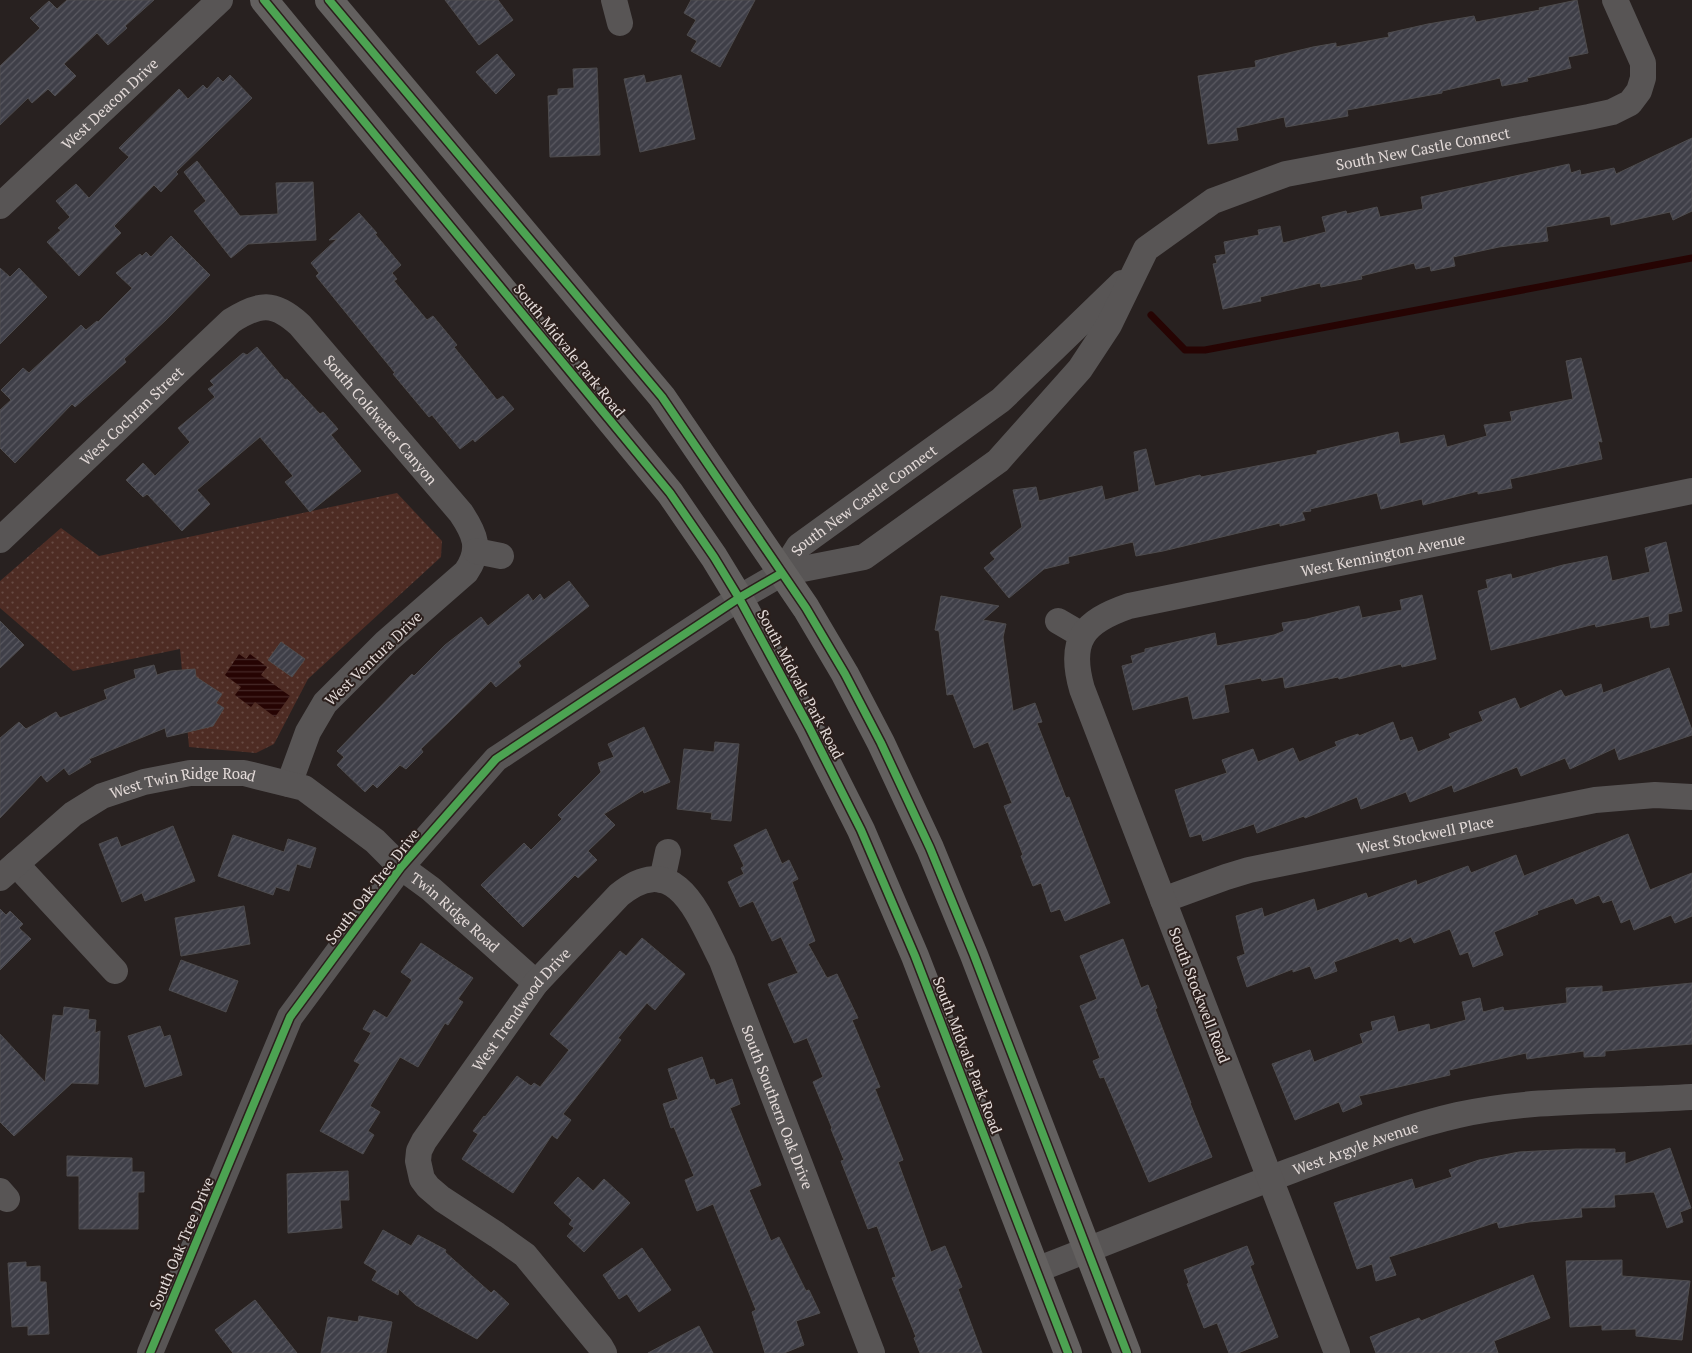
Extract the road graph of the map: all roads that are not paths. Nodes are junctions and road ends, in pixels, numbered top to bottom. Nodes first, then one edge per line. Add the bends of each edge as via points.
1 (220, 0) edge
2 (264, 0) edge
3 (329, 0) edge
4 (1615, 0) edge
5 (0, 206) edge
6 (1134, 272) junction
7 (272, 297) joint
8 (1692, 491) edge
9 (0, 540) edge
10 (476, 548) junction
11 (501, 556) dead end
12 (782, 573) junction
13 (739, 598) junction
14 (1058, 621) dead end
15 (1082, 635) junction
16 (289, 784) junction
17 (1692, 797) edge
18 (375, 841) joint
19 (668, 852) dead end
20 (402, 867) junction
21 (8, 871) edge
22 (660, 880) junction
23 (1163, 900) junction
24 (116, 972) dead end
25 (536, 983) junction
26 (1692, 1097) edge
27 (1270, 1179) junction
28 (1088, 1250) junction
29 (1036, 1270) junction
30 (150, 1353) edge
31 (604, 1353) edge
32 (872, 1353) edge
33 (1068, 1353) edge
34 (1127, 1353) edge
35 (1337, 1353) edge

1 - 5 street, West Deacon Drive
2 - 13 main road, South Midvale Park Road via 670,493
3 - 12 main road via 662,397
4 - 6 street, South New Castle Connect via 1643,63 1646,94 1612,112 1590,117 1286,174 1213,201 1146,249
6 - 12 street, South New Castle Connect via 1001,400 799,546
6 - 12 street, South New Castle Connect via 1109,325 1080,369 998,461 864,557
7 - 9 street, West Cochran Street via 231,321
7 - 10 street, South Coldwater Canyon via 320,347 461,513 473,533
8 - 15 street, West Kennington Avenue via 1129,606 1110,612
10 - 11 street
10 - 16 street, West Ventura Drive via 466,572 386,642 325,703 308,732
12 - 13 street, South Oak Tree Drive
12 - 28 main road via 845,674 915,813 960,919
13 - 20 street, South Oak Tree Drive via 496,759
13 - 29 main road, South Midvale Park Road via 827,761 881,874
14 - 15 street
15 - 23 street, South Stockwell Road via 1077,671 1082,688
16 - 18 street, West Twin Ridge Road via 304,788
16 - 21 street, West Twin Ridge Road via 244,773 190,773 144,782 102,796 73,814
17 - 23 street, West Stockwell Place via 1632,796 1586,802 1256,869
18 - 20 street, Twin Ridge Road
19 - 22 street
20 - 25 street, Twin Ridge Road
20 - 30 street, South Oak Tree Drive via 290,1017
21 - 24 street
22 - 25 street, West Trendwood Drive via 641,881 619,895
22 - 32 street, South Southern Oak Drive via 678,889 692,902 722,961
23 - 27 street, South Stockwell Road
25 - 31 street, West Trendwood Drive via 424,1141 410,1175 525,1255
26 - 27 street, West Argyle Avenue via 1538,1104 1459,1115 1394,1133
27 - 28 street, West Argyle Avenue
27 - 35 street, South Stockwell Road
28 - 29 street, West Argyle Avenue
28 - 34 main road
29 - 33 main road, South Midvale Park Road

